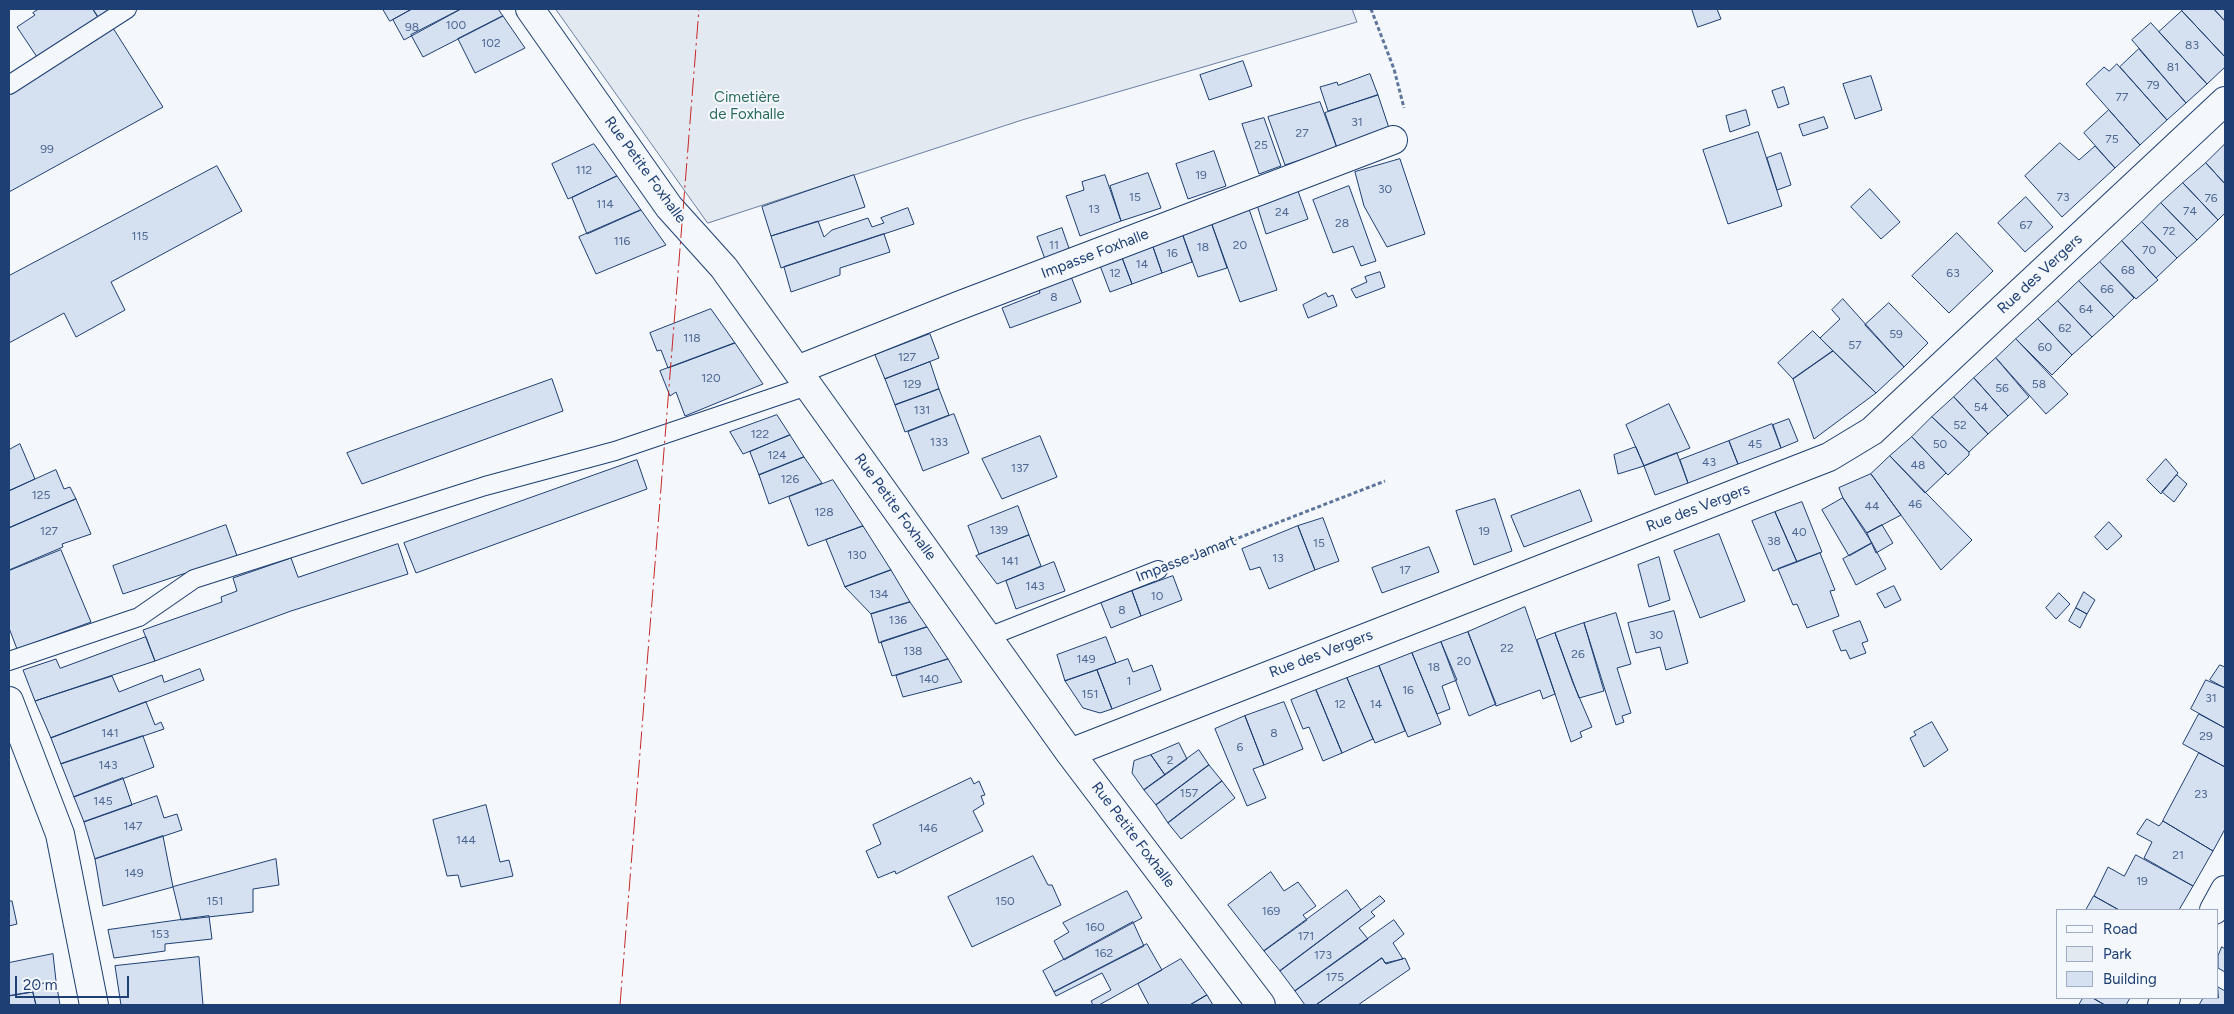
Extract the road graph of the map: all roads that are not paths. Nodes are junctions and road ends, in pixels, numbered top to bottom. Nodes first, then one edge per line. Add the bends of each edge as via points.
1 (127, 9) edge
2 (530, 9) edge
3 (9, 85) edge
4 (2225, 101) edge
5 (1393, 140) road end
6 (802, 378) junction
7 (1158, 570) road end
8 (988, 637) junction
9 (9, 661) edge
10 (9, 701) edge
11 (1070, 752) junction
12 (2225, 890) edge
13 (2215, 909) edge
14 (94, 1005) edge
15 (1261, 1005) edge

1 - 3 lane
2 - 6 street, Rue Petite Foxhalle via 669,207 724,268
4 - 11 street, Rue des Vergers via 1872,430 1829,457
5 - 6 street, Impasse Foxhalle via 967,303
6 - 8 street, Rue Petite Foxhalle
6 - 9 lane via 615,452 485,486 194,579 139,617
7 - 8 lane, Impasse Jamart
8 - 11 street, Rue Petite Foxhalle
10 - 14 street via 60,834
11 - 15 street, Rue Petite Foxhalle
12 - 13 street

